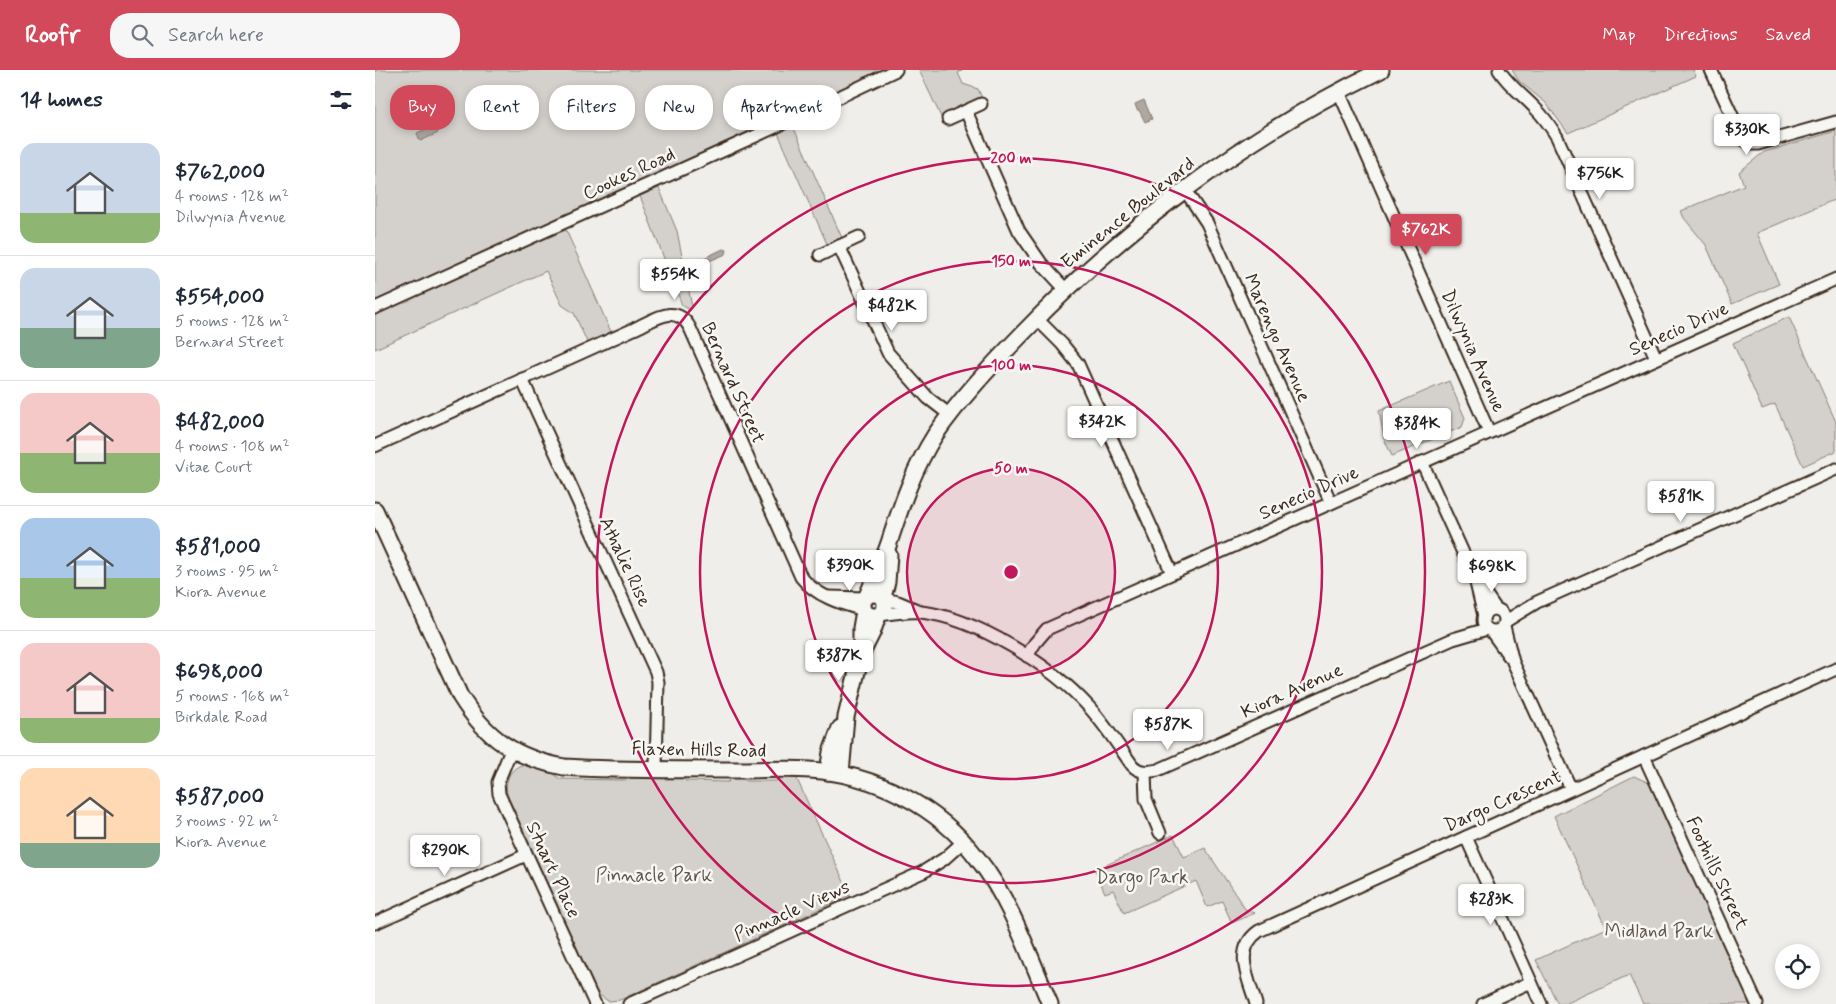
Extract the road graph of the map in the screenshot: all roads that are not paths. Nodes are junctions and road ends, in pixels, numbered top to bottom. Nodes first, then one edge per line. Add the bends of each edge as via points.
1 (896, 70) edge
2 (1381, 70) edge
3 (1499, 70) edge
4 (1711, 70) edge
5 (1339, 92) junction
6 (981, 104) dead end
7 (965, 111) junction
8 (948, 119) dead end
9 (1836, 122) edge
10 (1185, 190) junction
11 (859, 237) dead end
12 (839, 246) junction
13 (820, 255) dead end
14 (1836, 278) edge
15 (1066, 290) junction
16 (375, 308) edge
17 (1037, 319) junction
18 (1656, 358) junction
19 (522, 379) junction
20 (950, 415) junction
21 (1489, 432) junction
22 (375, 446) edge
23 (1422, 462) junction
24 (1836, 469) edge
25 (1331, 503) junction
26 (376, 516) edge
27 (890, 541) junction
28 (1172, 573) junction
29 (1474, 577) junction
30 (884, 598) junction
31 (870, 608) junction
32 (921, 612) junction
33 (1502, 617) junction
34 (1486, 624) junction
35 (1027, 656) junction
36 (1513, 662) junction
37 (1836, 669) edge
38 (511, 750) junction
39 (1644, 756) junction
40 (656, 769) junction
41 (834, 772) junction
42 (1145, 772) junction
43 (1571, 789) junction
44 (1160, 833) dead end
45 (1466, 837) junction
46 (963, 841) junction
47 (526, 855) junction
48 (375, 923) edge
49 (1531, 982) junction
50 (595, 1004) edge
51 (629, 1004) edge
52 (1050, 1004) edge
53 (1256, 1004) edge
54 (1483, 1004) edge
55 (1541, 1004) edge
56 (1757, 1004) edge

1 - 16 street, Cookes Road
2 - 5 street, Eminence Boulevard
3 - 18 street via 1510,86 1544,117 1557,137
4 - 9 street via 1737,129 1748,143 1758,144
5 - 10 street, Eminence Boulevard via 1255,141
5 - 21 street, Dilwynia Avenue
6 - 7 street
7 - 8 street
7 - 15 street via 1019,231 1041,263
10 - 15 street, Eminence Boulevard
10 - 25 street, Marengo Avenue via 1207,223
11 - 12 street
12 - 13 street
12 - 20 street via 888,353 917,386
14 - 18 street, Senecio Drive
15 - 17 street, Eminence Boulevard
17 - 20 street, Eminence Boulevard
17 - 28 street via 1071,355 1084,376
18 - 21 street, Senecio Drive
19 - 22 street, Bernard Street
19 - 31 street, Bernard Street via 663,316 682,317 694,336 801,577 812,589 828,597 846,605
19 - 40 street, Athalie Rise via 656,672
20 - 27 street, Eminence Boulevard via 911,481
21 - 23 street, Senecio Drive
23 - 25 street, Senecio Drive
23 - 29 street
24 - 33 street
25 - 28 street, Senecio Drive
26 - 38 street, Flaxen Hills Road via 460,696 481,726
27 - 30 street, Eminence Boulevard
27 - 31 street, Eminence Boulevard
28 - 35 street, Senecio Drive via 1047,629
29 - 33 street
29 - 34 street
30 - 31 street via 877,594
30 - 32 street
31 - 32 street
31 - 41 street, Eminence Boulevard via 872,634 861,655 845,717 831,752
32 - 35 street via 991,634
33 - 34 street via 1499,631
33 - 34 street via 1489,610
33 - 36 street
34 - 36 street
34 - 42 street, Kiora Avenue via 1158,770
35 - 42 street via 1070,687 1103,723 1135,768
36 - 43 street
37 - 39 street, Dargo Crescent
38 - 40 street, Flaxen Hills Road via 564,767
38 - 47 street, Stuart Place via 499,778 498,790
39 - 43 street, Dargo Crescent
39 - 56 street, Foothills Street
40 - 41 street, Flaxen Hills Road via 808,769
41 - 46 street, Flaxen Hills Road via 903,796 943,822
42 - 44 street via 1147,799
43 - 45 street, Dargo Crescent
45 - 49 street
45 - 53 street, Dargo Crescent via 1251,937 1244,953
46 - 51 street, Pinnacle Views via 944,859 923,872
46 - 52 street, Flaxen Hills Road via 979,859 1003,899
47 - 48 street
47 - 50 street, Stuart Place
49 - 54 street
49 - 55 street

